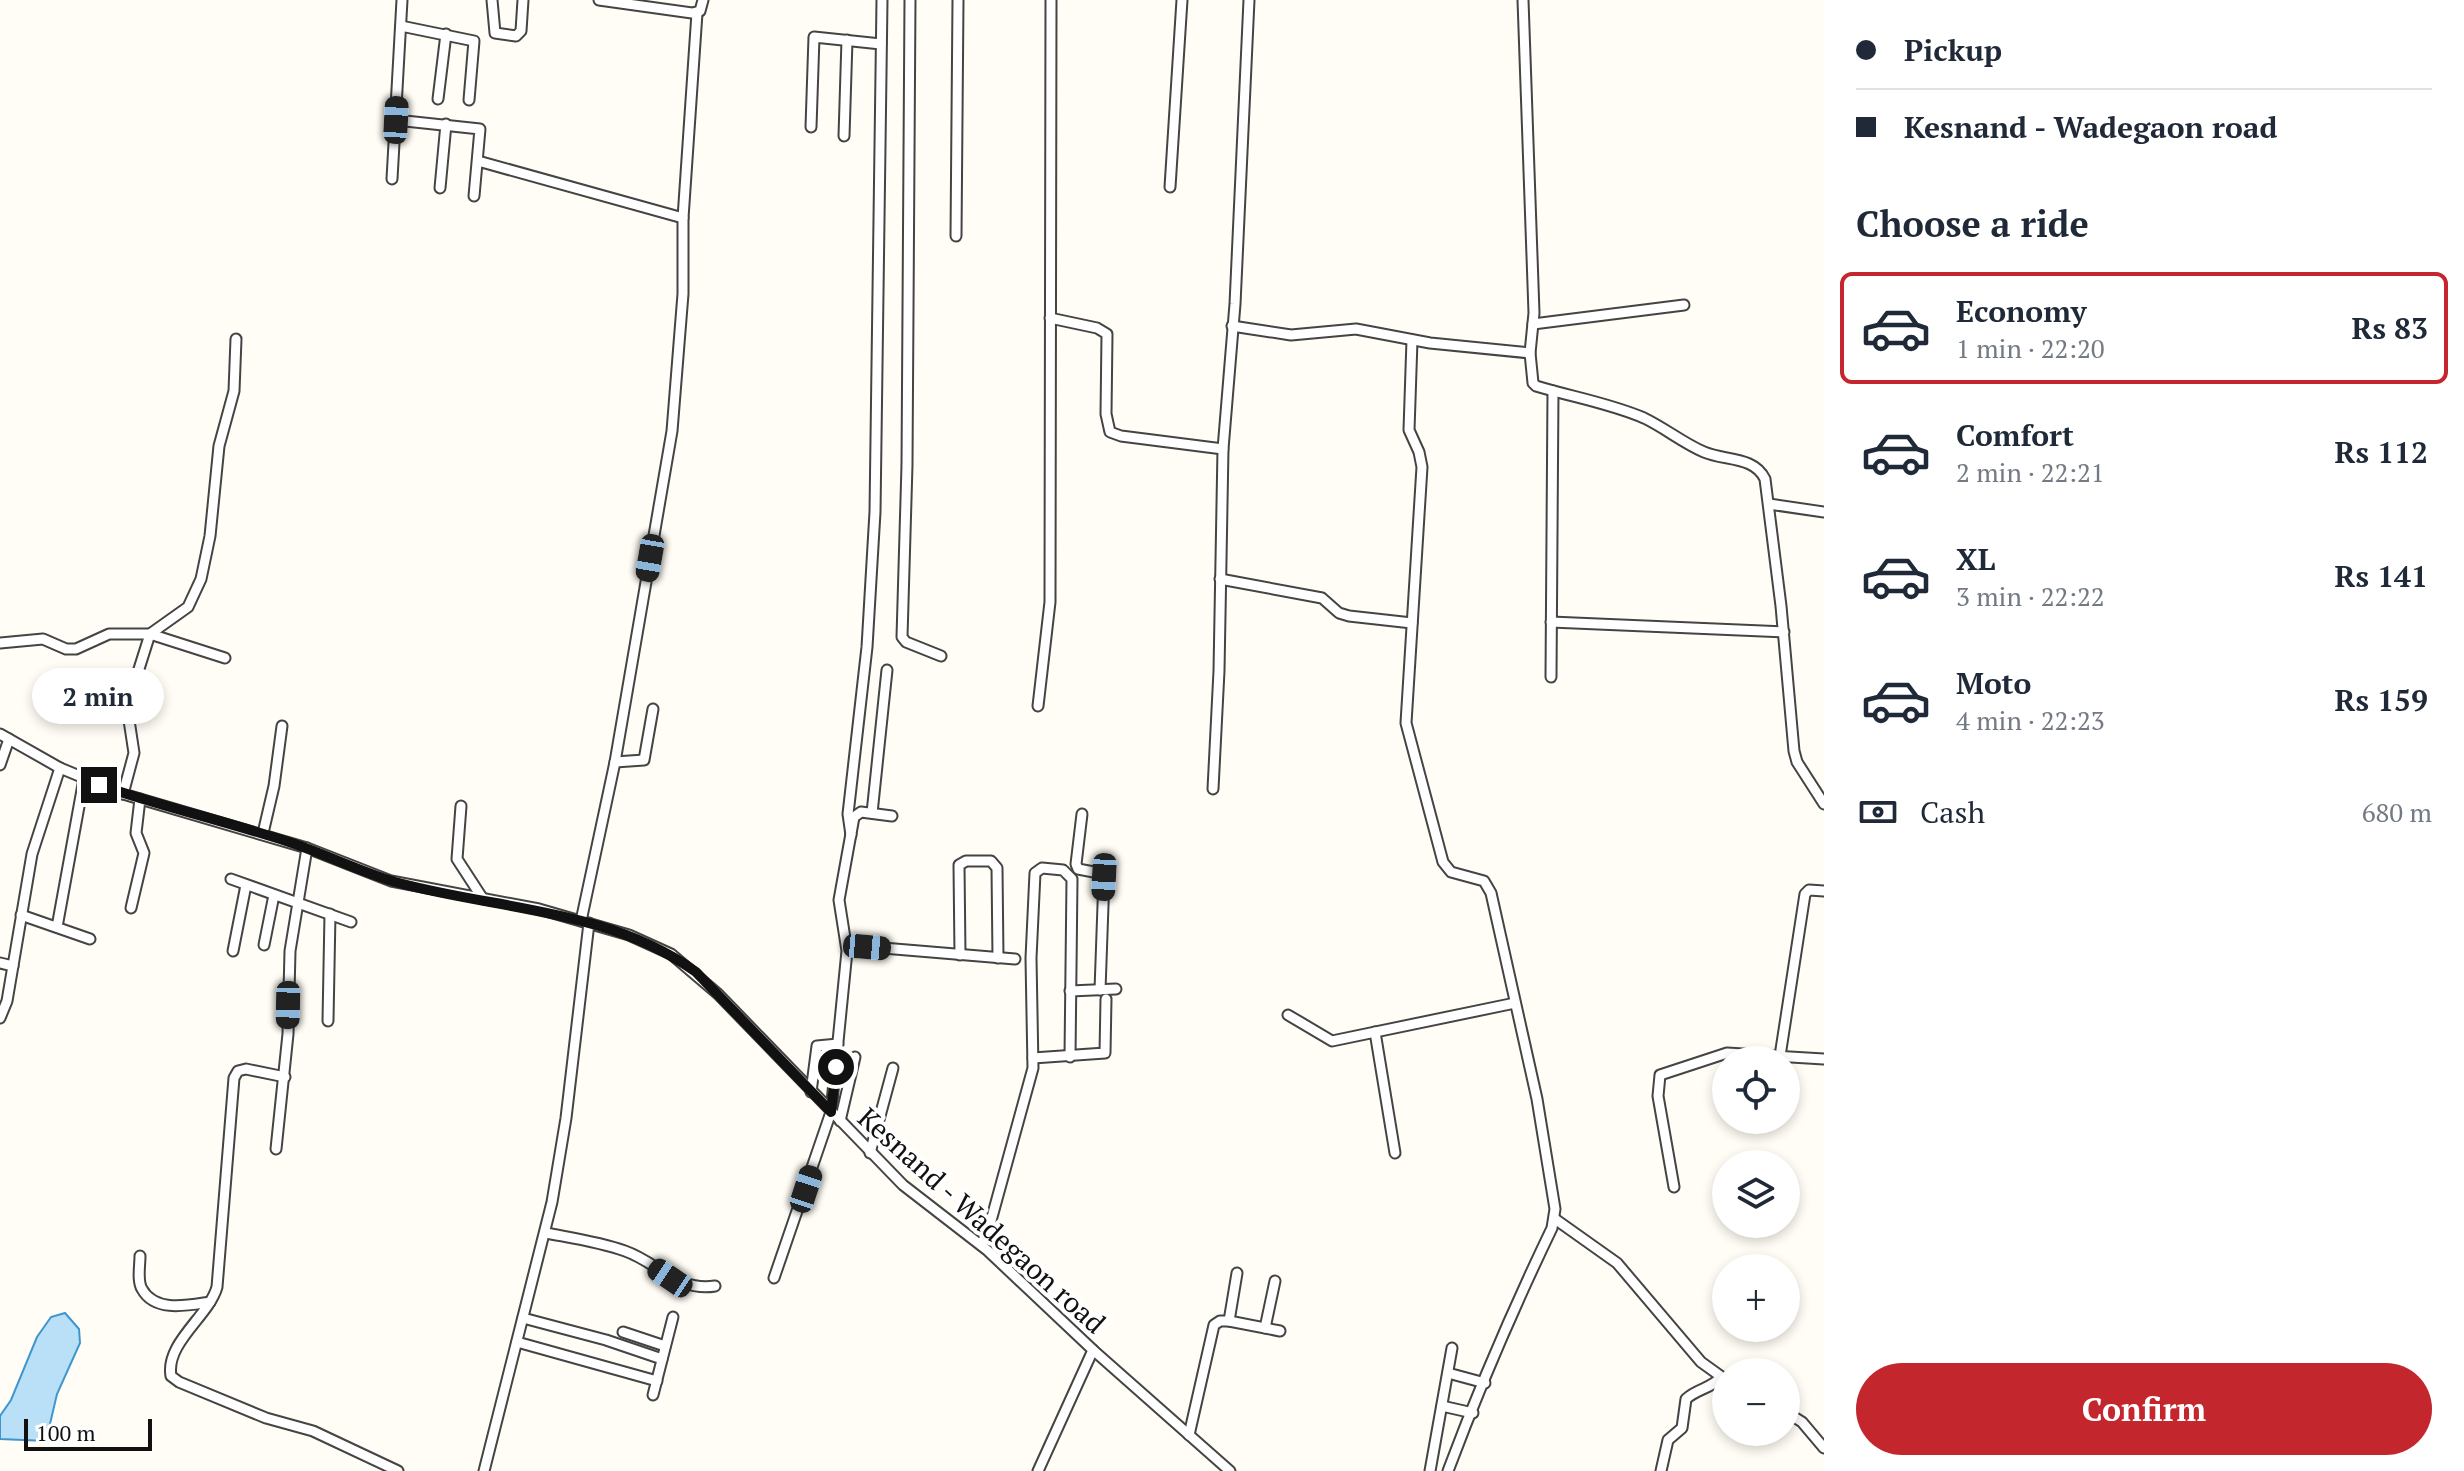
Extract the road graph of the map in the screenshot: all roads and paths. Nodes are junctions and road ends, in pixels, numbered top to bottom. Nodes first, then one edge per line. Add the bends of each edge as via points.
1 (402, 0) edge
2 (492, 0) edge
3 (523, 0) edge
4 (599, 0) edge
5 (703, 0) edge
6 (882, 0) edge
7 (910, 0) edge
8 (958, 0) edge
9 (1051, 0) edge
10 (1182, 0) edge
11 (1249, 0) edge
12 (1523, 0) edge
13 (697, 13) junction
14 (401, 26) junction
15 (446, 34) junction
16 (847, 40) junction
17 (881, 44) junction
18 (438, 99) dead end
19 (469, 100) dead end
20 (396, 120) junction
21 (446, 124) junction
22 (811, 127) dead end
23 (844, 136) dead end
24 (478, 161) junction
25 (392, 179) dead end
26 (1170, 187) dead end
27 (440, 188) dead end
28 (474, 196) dead end
29 (683, 218) junction
30 (956, 236) dead end
31 (1684, 305) dead end
32 (1050, 318) junction
33 (1533, 324) junction
34 (1232, 326) junction
35 (236, 339) dead end
36 (1412, 340) junction
37 (1530, 353) junction
38 (1553, 391) junction
39 (1223, 449) junction
40 (1769, 504) junction
41 (1824, 512) edge
42 (1220, 579) junction
43 (1551, 622) junction
44 (1412, 623) junction
45 (1784, 632) junction
46 (150, 634) junction
47 (0, 643) edge
48 (941, 656) dead end
49 (225, 658) dead end
50 (887, 670) dead end
51 (1551, 677) dead end
52 (1038, 706) dead end
53 (653, 709) dead end
54 (282, 726) dead end
55 (4, 736) edge
56 (615, 762) junction
57 (0, 765) edge
58 (60, 768) junction
59 (84, 779) junction
60 (1213, 789) dead end
61 (123, 794) junction
62 (140, 799) junction
63 (1824, 804) edge
64 (461, 806) dead end
65 (872, 813) junction
66 (1082, 814) dead end
67 (892, 816) dead end
68 (263, 833) junction
69 (851, 835) junction
70 (307, 848) junction
71 (1074, 870) junction
72 (231, 879) dead end
73 (246, 885) junction
74 (1824, 891) edge
75 (274, 895) junction
76 (483, 899) junction
77 (297, 902) junction
78 (131, 908) dead end
79 (330, 914) junction
80 (21, 915) junction
81 (351, 922) dead end
82 (585, 922) junction
83 (57, 927) junction
84 (90, 939) dead end
85 (264, 945) dead end
86 (847, 945) junction
87 (233, 951) dead end
88 (960, 955) junction
89 (998, 958) junction
90 (1015, 959) dead end
91 (0, 963) edge
92 (13, 966) junction
93 (5, 987) edge
94 (1116, 989) dead end
95 (1100, 990) junction
96 (1070, 991) junction
97 (1106, 999) dead end
98 (1515, 1003) junction
99 (1288, 1015) dead end
100 (0, 1018) edge
101 (328, 1021) dead end
102 (1375, 1032) junction
103 (838, 1044) junction
104 (1782, 1046) edge
105 (855, 1057) dead end
106 (1070, 1057) junction
107 (1800, 1057) edge
108 (1033, 1058) junction
109 (1712, 1058) edge
110 (1824, 1059) edge
111 (893, 1068) dead end
112 (285, 1077) junction
113 (811, 1092) junction
114 (831, 1112) junction
115 (840, 1121) junction
116 (276, 1149) dead end
117 (870, 1153) junction
118 (1395, 1153) dead end
119 (1674, 1187) dead end
120 (1555, 1219) junction
121 (546, 1233) junction
122 (981, 1245) junction
123 (140, 1256) dead end
124 (1237, 1273) dead end
125 (774, 1278) dead end
126 (1275, 1281) dead end
127 (715, 1286) dead end
128 (210, 1302) junction
129 (673, 1317) dead end
130 (523, 1318) junction
131 (1229, 1321) junction
132 (1265, 1328) junction
133 (1280, 1331) dead end
134 (623, 1332) dead end
135 (517, 1342) junction
136 (665, 1346) junction
137 (1452, 1348) dead end
138 (1093, 1350) junction
139 (662, 1359) junction
140 (1712, 1370) edge
141 (1448, 1373) junction
142 (657, 1381) junction
143 (1485, 1383) junction
144 (1712, 1387) edge
145 (653, 1395) dead end
146 (1442, 1406) junction
147 (1473, 1413) junction
148 (1800, 1421) edge
149 (1189, 1435) junction
150 (1824, 1448) edge
151 (398, 1471) edge
152 (484, 1471) edge
153 (1038, 1471) edge
154 (1230, 1471) edge
155 (1430, 1471) edge
156 (1448, 1471) edge
157 (1661, 1471) edge

1 - 14 street
2 - 3 street via 495,33 516,36
4 - 13 street
5 - 13 street
6 - 17 street
7 - 48 street via 902,637
8 - 30 street
9 - 32 street
10 - 26 street
11 - 34 street
12 - 33 street
13 - 29 street
14 - 15 street
14 - 20 street
15 - 18 street
15 - 19 street via 475,43
16 - 17 street
16 - 22 street via 813,38
16 - 23 street
17 - 69 street via 875,497 867,647 848,814
20 - 21 street
20 - 25 street
21 - 24 street via 480,129
21 - 27 street
24 - 28 street
24 - 29 street
29 - 56 street via 672,431
31 - 33 street
32 - 39 street via 1107,334 1110,432
32 - 52 street via 1050,602
33 - 37 street
34 - 36 street via 1291,335 1356,329
34 - 39 street
35 - 46 street via 236,381 219,446 201,579 188,607
36 - 37 street
36 - 44 street via 1409,430 1422,467
37 - 38 street via 1533,383
38 - 40 street via 1636,415 1702,451 1757,467
38 - 43 street
39 - 42 street
40 - 41 street
40 - 45 street
42 - 44 street via 1322,598 1344,615
42 - 60 street
43 - 45 street
43 - 51 street
44 - 98 street via 1407,733 1443,862 1451,872 1484,881 1491,893
45 - 63 street via 1794,751
46 - 47 street via 109,634 76,649 43,639
46 - 49 street
46 - 61 street via 127,707 134,753
50 - 65 street
53 - 56 street via 644,760
54 - 68 street
55 - 57 street
55 - 58 street, Kesnand - Wadegaon road
56 - 82 street
58 - 59 street, Kesnand - Wadegaon road
58 - 80 street via 35,843
59 - 61 street, Kesnand - Wadegaon road
59 - 83 street
61 - 62 street, Kesnand - Wadegaon road
62 - 68 street, Kesnand - Wadegaon road
62 - 78 street via 136,833 144,853
64 - 76 street via 457,859
65 - 67 street
65 - 69 street via 856,814
66 - 71 street
68 - 70 street, Kesnand - Wadegaon road
69 - 86 street via 839,900
70 - 76 street, Kesnand - Wadegaon road via 391,881
70 - 77 street
71 - 95 street via 1104,877
71 - 96 street
71 - 108 street via 1042,868 1035,873
72 - 73 street
73 - 75 street
73 - 87 street
74 - 104 street via 1805,894
75 - 77 street
75 - 85 street
76 - 82 street, Kesnand - Wadegaon road
77 - 79 street
77 - 112 street
79 - 81 street
79 - 101 street
80 - 83 street
80 - 92 street
82 - 113 street, Kesnand - Wadegaon road via 652,944 696,972
82 - 121 street via 566,1118
83 - 84 street
86 - 88 street
86 - 103 street
88 - 89 street
88 - 89 street via 959,865 991,861 997,868
89 - 90 street
91 - 92 street
92 - 93 street
93 - 100 street
94 - 95 street
95 - 96 street
96 - 106 street
97 - 106 street via 1105,1053
98 - 102 street
98 - 120 street via 1537,1099
99 - 102 street via 1332,1041
102 - 118 street
103 - 113 street via 817,1046
103 - 114 street
105 - 115 street
106 - 108 street
107 - 110 street
108 - 122 street
109 - 119 street via 1660,1075 1658,1096
111 - 117 street
112 - 116 street
112 - 128 street via 246,1069 234,1078 218,1277
113 - 114 street, Kesnand - Wadegaon road
114 - 115 street, Kesnand - Wadegaon road
114 - 125 street
115 - 117 street, Kesnand - Wadegaon road
117 - 122 street, Kesnand - Wadegaon road
120 - 140 street via 1617,1263
120 - 143 street via 1502,1332
121 - 127 street via 626,1251 680,1282
121 - 130 street
122 - 138 street, Kesnand - Wadegaon road
123 - 128 street via 140,1284 151,1298 170,1306
124 - 131 street
126 - 132 street
128 - 151 street via 177,1352 170,1367 174,1379 266,1418 313,1431
129 - 136 street
130 - 135 street
130 - 139 street
131 - 132 street
131 - 149 street via 1214,1325
132 - 133 street
134 - 136 street
135 - 142 street
135 - 152 street
136 - 139 street
137 - 141 street
138 - 149 street, Kesnand - Wadegaon road
138 - 153 street
139 - 142 street
141 - 143 street
141 - 146 street
142 - 145 street
143 - 147 street
144 - 157 street via 1686,1399 1682,1428 1668,1440
146 - 147 street
146 - 155 street
147 - 156 street
148 - 150 street
149 - 154 street, Kesnand - Wadegaon road

